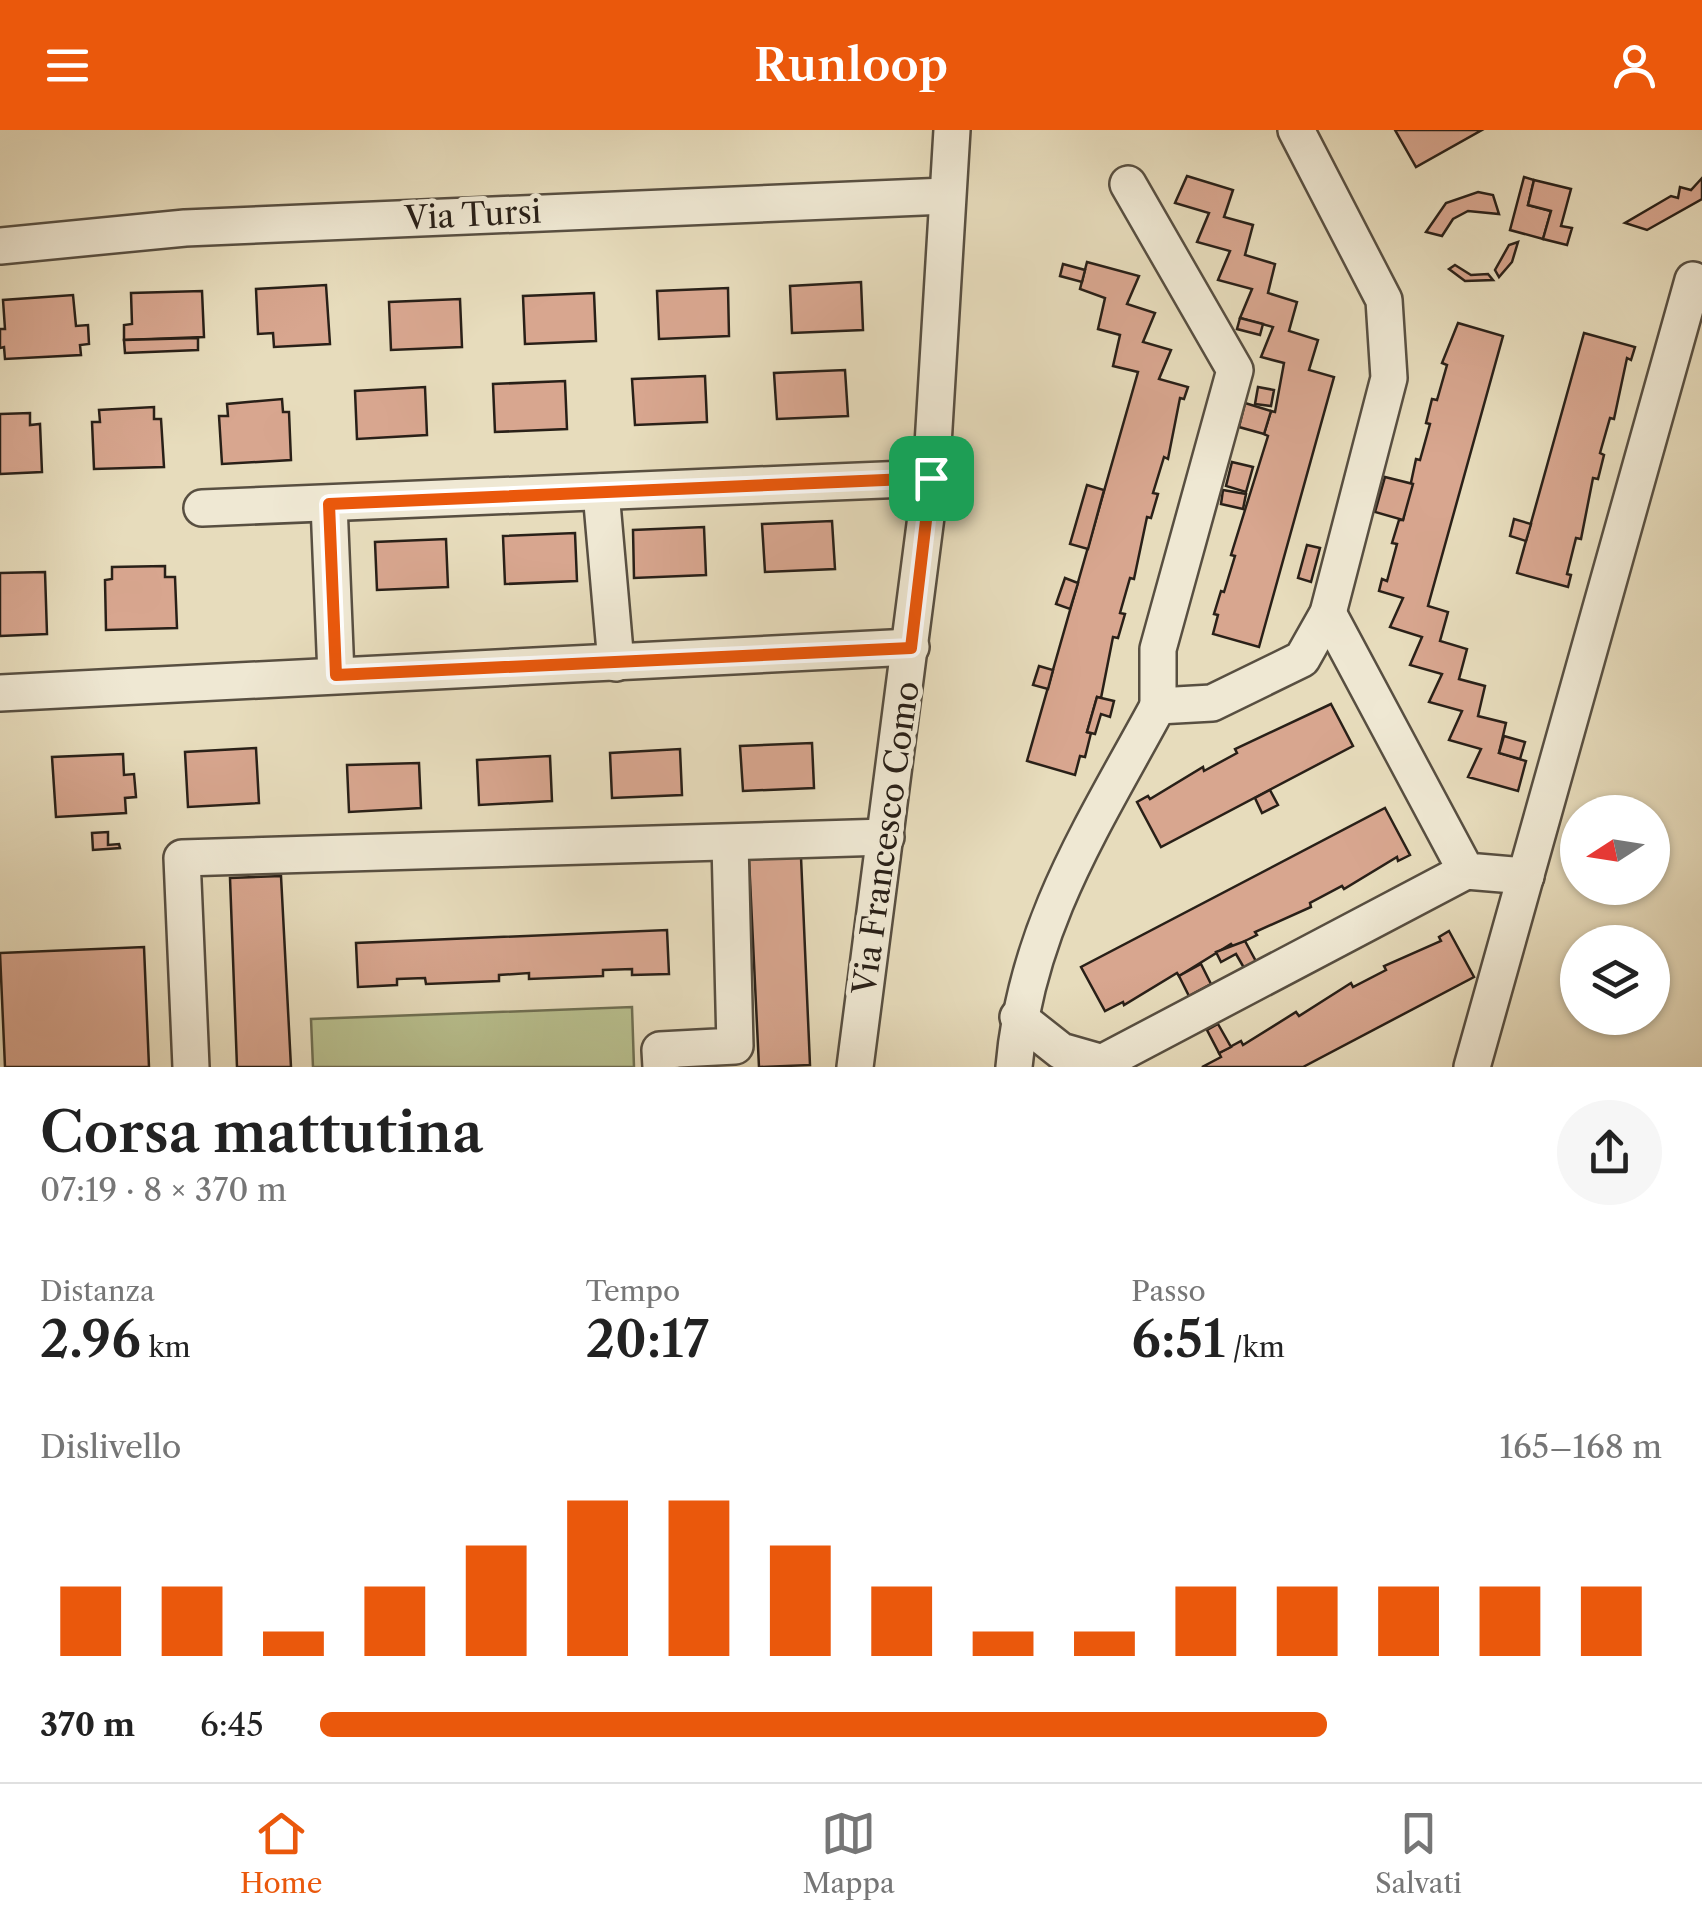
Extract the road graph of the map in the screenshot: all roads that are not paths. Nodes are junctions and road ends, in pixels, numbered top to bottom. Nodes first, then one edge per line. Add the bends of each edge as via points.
1 (952, 130) edge
2 (1296, 130) edge
3 (1128, 184) dead end
4 (946, 196) junction
5 (0, 246) edge
6 (1693, 280) dead end
7 (931, 478) junction
8 (601, 492) junction
9 (329, 504) junction
10 (202, 508) dead end
11 (1328, 613) junction
12 (911, 648) junction
13 (616, 662) junction
14 (336, 675) junction
15 (0, 693) edge
16 (1158, 706) junction
17 (886, 837) junction
18 (730, 843) junction
19 (1466, 871) junction
20 (1526, 876) junction
21 (1018, 1017) junction
22 (736, 1057) edge
23 (1098, 1065) edge
24 (191, 1067) edge
25 (661, 1067) edge
26 (855, 1067) edge
27 (1014, 1067) edge
28 (1472, 1067) edge

1 - 4 street, Via Francesco Como
2 - 11 street via 1384,300 1388,358 1389,378
3 - 16 street via 1235,370 1158,649
4 - 5 street, Via Tursi via 185,228
4 - 7 street, Via Francesco Como
6 - 20 street
7 - 8 street
7 - 12 street, Via Francesco Como
8 - 9 street
8 - 13 street
9 - 10 street
9 - 14 street
11 - 16 street via 1302,659 1212,702
11 - 19 street
12 - 13 street
12 - 17 street, Via Francesco Como
13 - 14 street
14 - 15 street
16 - 21 street via 1052,904
17 - 18 street
17 - 26 street, Via Francesco Como
18 - 22 street
18 - 24 street via 182,858
19 - 20 street
19 - 23 street
20 - 28 street
21 - 23 street via 1061,1052
21 - 27 street
22 - 25 street via 660,1050

